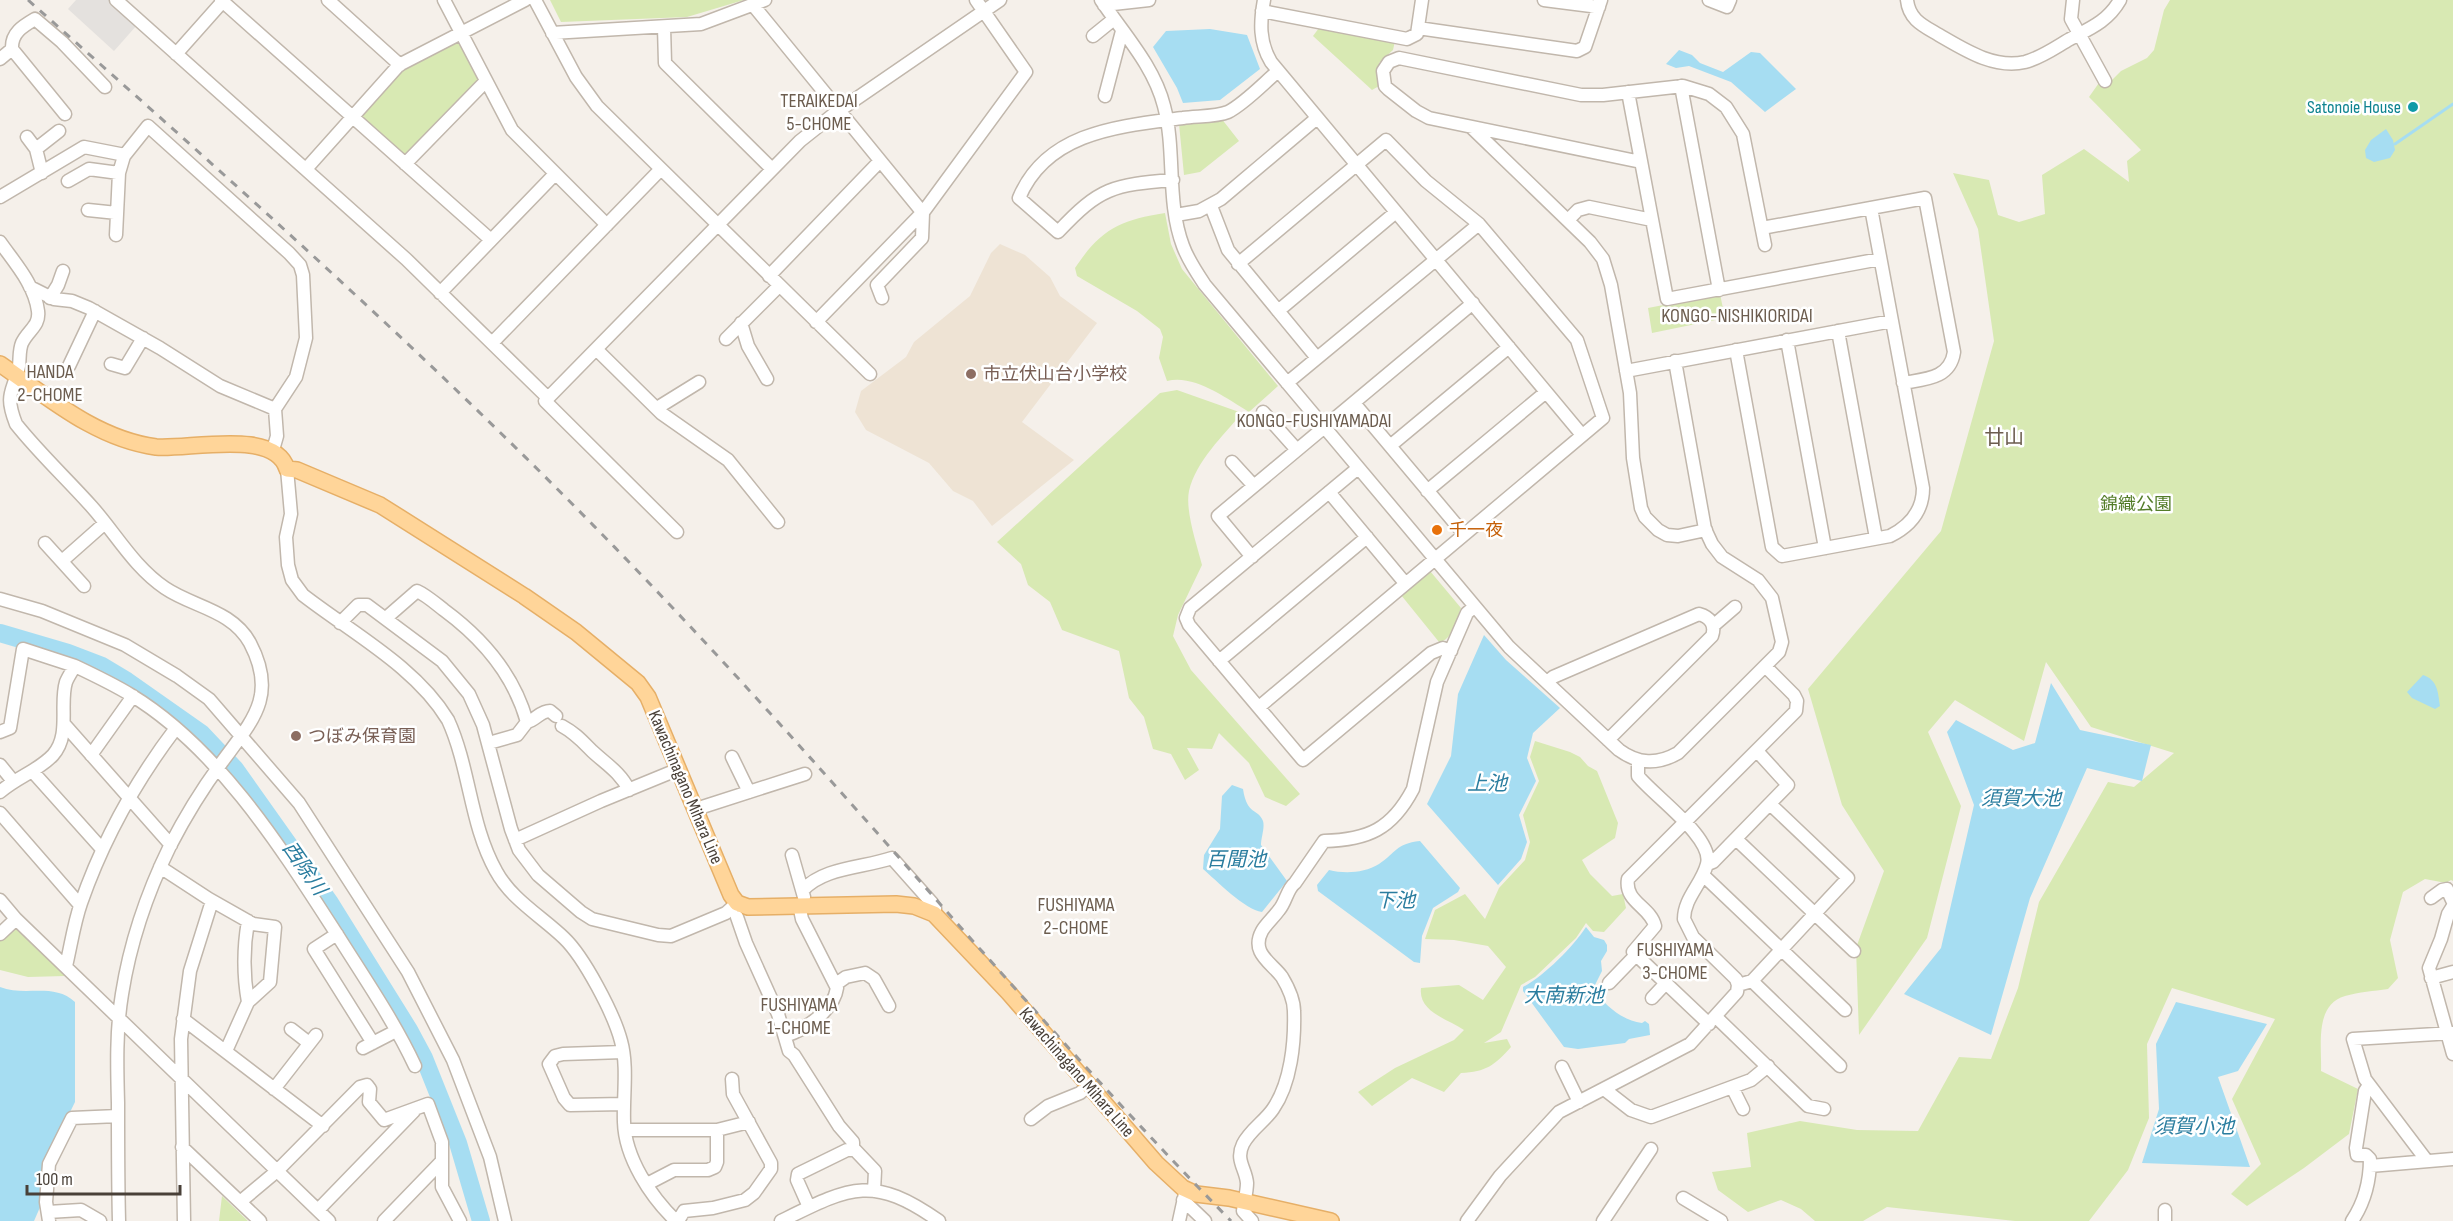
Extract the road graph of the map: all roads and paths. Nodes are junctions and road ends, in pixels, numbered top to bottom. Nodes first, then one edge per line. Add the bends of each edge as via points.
1 (116, 0) edge
2 (223, 0) edge
3 (328, 0) edge
4 (444, 0) edge
5 (525, 0) edge
6 (535, 0) edge
7 (765, 0) edge
8 (976, 0) edge
9 (1000, 0) edge
10 (1149, 0) edge
11 (1422, 0) edge
12 (1545, 0) edge
13 (1709, 0) edge
14 (1730, 0) edge
15 (1907, 0) edge
16 (2073, 0) edge
17 (2120, 0) edge
18 (1102, 2) edge
19 (1600, 4) edge
20 (753, 5) junction
21 (1263, 5) edge
22 (984, 11) junction
23 (1114, 20) junction
24 (664, 27) junction
25 (1418, 28) junction
26 (1122, 31) junction
27 (461, 33) junction
28 (552, 33) junction
29 (2079, 34) junction
30 (1093, 36) dead end
31 (12, 49) junction
32 (176, 54) junction
33 (0, 59) edge
34 (400, 65) junction
35 (1278, 71) junction
36 (486, 81) junction
37 (2105, 81) dead end
38 (1681, 86) junction
39 (105, 87) dead end
40 (1628, 92) junction
41 (1105, 96) dead end
42 (839, 111) junction
43 (65, 114) dead end
44 (352, 117) junction
45 (1317, 118) junction
46 (1167, 120) junction
47 (1471, 127) junction
48 (59, 131) dead end
49 (1500, 133) junction
50 (27, 137) dead end
51 (36, 148) junction
52 (1494, 148) junction
53 (126, 154) junction
54 (880, 161) junction
55 (1641, 162) junction
56 (405, 164) junction
57 (1356, 165) junction
58 (772, 168) junction
59 (306, 169) junction
60 (661, 169) junction
61 (42, 173) junction
62 (119, 173) junction
63 (555, 174) junction
64 (1173, 180) junction
65 (68, 181) dead end
66 (0, 197) edge
67 (1211, 206) junction
68 (1871, 208) junction
69 (88, 210) dead end
70 (1396, 212) junction
71 (117, 213) junction
72 (923, 213) junction
73 (1176, 215) junction
74 (1568, 220) junction
75 (1652, 220) junction
76 (718, 224) junction
77 (1479, 224) junction
78 (607, 225) junction
79 (1762, 228) junction
80 (116, 235) dead end
81 (491, 240) junction
82 (0, 242) edge
83 (1765, 245) dead end
84 (1436, 259) junction
85 (1880, 260) junction
86 (1238, 264) junction
87 (63, 271) dead end
88 (769, 276) junction
89 (779, 286) junction
90 (30, 287) junction
91 (1719, 290) junction
92 (440, 293) junction
93 (51, 298) junction
94 (882, 298) dead end
95 (1473, 303) junction
96 (95, 311) junction
97 (1278, 311) junction
98 (1892, 321) junction
99 (816, 322) junction
100 (741, 323) junction
101 (1838, 331) junction
102 (143, 338) junction
103 (726, 339) dead end
104 (1787, 340) junction
105 (492, 343) junction
106 (1509, 348) junction
107 (596, 349) junction
108 (1736, 350) junction
109 (1317, 358) junction
110 (1675, 361) junction
111 (0, 364) edge
112 (111, 364) dead end
113 (69, 366) dead end
114 (1626, 371) junction
115 (870, 374) dead end
116 (16, 375) junction
117 (767, 379) dead end
118 (699, 382) dead end
119 (1287, 383) junction
120 (1903, 383) junction
121 (1546, 392) junction
122 (548, 398) junction
123 (1354, 403) junction
124 (657, 408) junction
125 (275, 409) junction
126 (1263, 412) dead end
127 (1324, 428) junction
128 (1582, 435) junction
129 (1390, 446) junction
130 (273, 450) junction
131 (1297, 450) junction
132 (1232, 462) dead end
133 (287, 468) junction
134 (1358, 468) junction
135 (1254, 486) junction
136 (1427, 490) junction
137 (1329, 492) junction
138 (778, 522) dead end
139 (105, 523) junction
140 (1706, 530) junction
141 (677, 532) dead end
142 (1464, 534) junction
143 (1367, 537) junction
144 (1876, 538) junction
145 (45, 543) dead end
146 (1825, 548) junction
147 (1252, 556) junction
148 (1434, 559) junction
149 (62, 561) junction
150 (1405, 583) junction
151 (84, 586) dead end
152 (0, 599) edge
153 (1474, 607) junction
154 (1735, 607) dead end
155 (386, 618) junction
156 (340, 623) junction
157 (1713, 626) junction
158 (1451, 651) junction
159 (1220, 661) junction
160 (75, 666) junction
161 (1765, 666) junction
162 (1546, 682) junction
163 (133, 696) junction
164 (1259, 707) junction
165 (527, 722) junction
166 (64, 724) junction
167 (176, 728) junction
168 (0, 732) edge
169 (241, 738) junction
170 (1608, 740) junction
171 (489, 743) junction
172 (1756, 751) junction
173 (91, 755) junction
174 (732, 757) dead end
175 (1638, 761) junction
176 (0, 765) edge
177 (218, 767) junction
178 (679, 769) junction
179 (33, 772) junction
180 (805, 774) dead end
181 (13, 781) junction
182 (629, 790) junction
183 (0, 792) edge
184 (749, 792) junction
185 (128, 797) junction
186 (1770, 804) junction
187 (696, 809) junction
188 (0, 813) edge
189 (1684, 822) junction
190 (1736, 839) junction
191 (515, 840) junction
192 (171, 845) junction
193 (102, 849) junction
194 (792, 855) dead end
195 (160, 867) junction
196 (1705, 869) junction
197 (2431, 898) dead end
198 (0, 900) edge
199 (803, 900) junction
200 (212, 901) junction
201 (2453, 904) edge
202 (80, 905) junction
203 (737, 910) junction
204 (934, 914) junction
205 (1815, 914) junction
206 (16, 919) junction
207 (248, 921) junction
208 (0, 934) edge
209 (336, 934) junction
210 (1781, 949) junction
211 (1854, 951) dead end
212 (1636, 955) junction
213 (66, 966) junction
214 (2453, 972) edge
215 (2432, 978) junction
216 (1752, 981) junction
217 (1609, 983) dead end
218 (1666, 983) junction
219 (836, 984) junction
220 (1738, 985) junction
221 (1652, 998) dead end
222 (248, 1002) junction
223 (889, 1006) dead end
224 (1845, 1010) dead end
225 (120, 1019) junction
226 (183, 1019) junction
227 (1713, 1021) junction
228 (291, 1029) dead end
229 (396, 1031) junction
230 (2450, 1032) edge
231 (785, 1036) junction
232 (226, 1051) junction
233 (623, 1052) junction
234 (2453, 1054) edge
235 (415, 1066) dead end
236 (1768, 1066) junction
237 (1840, 1066) dead end
238 (1562, 1067) dead end
239 (181, 1077) junction
240 (732, 1079) dead end
241 (2370, 1085) junction
242 (1088, 1086) junction
243 (1732, 1087) junction
244 (274, 1089) junction
245 (1604, 1089) junction
246 (1579, 1102) junction
247 (624, 1104) junction
248 (417, 1108) junction
249 (1743, 1109) dead end
250 (1824, 1109) dead end
251 (118, 1116) junction
252 (1031, 1119) dead end
253 (749, 1122) junction
254 (322, 1126) junction
255 (625, 1130) junction
256 (717, 1130) junction
257 (182, 1147) junction
258 (853, 1149) junction
259 (1651, 1149) dead end
260 (2453, 1159) edge
261 (442, 1161) junction
262 (2427, 1161) junction
263 (2370, 1166) junction
264 (278, 1172) junction
265 (647, 1184) junction
266 (874, 1191) junction
267 (1185, 1195) junction
268 (1683, 1198) dead end
269 (240, 1202) junction
270 (1244, 1202) junction
271 (809, 1207) junction
272 (318, 1210) junction
273 (49, 1217) edge
274 (936, 1220) edge
275 (100, 1221) edge
276 (119, 1221) edge
277 (184, 1221) edge
278 (260, 1221) edge
279 (329, 1221) edge
280 (384, 1221) edge
281 (460, 1221) edge
282 (505, 1221) edge
283 (677, 1221) edge
284 (781, 1221) edge
285 (1179, 1221) edge
286 (1205, 1221) edge
287 (1252, 1221) edge
288 (1331, 1221) edge
289 (1467, 1221) edge
290 (1603, 1221) edge
291 (1721, 1221) edge
292 (2352, 1221) edge

1 - 32 street
2 - 32 street
2 - 44 street
3 - 34 street
4 - 27 street
5 - 27 street
6 - 28 street
7 - 20 street
8 - 22 street
9 - 22 street
10 - 18 street
11 - 25 street
12 - 19 street
13 - 14 street via 1727,7
15 - 29 street via 1918,23 1970,53 2009,63 2027,62
16 - 29 street via 2071,19
17 - 29 street via 2105,20
18 - 23 street
19 - 25 street via 1585,47 1577,51
20 - 24 street via 701,24
20 - 42 street
21 - 25 street via 1407,39 1418,34
21 - 35 street via 1263,46
22 - 42 street
22 - 72 street via 1026,72
23 - 26 street
23 - 30 street
24 - 28 street
24 - 58 street via 665,63
26 - 41 street
26 - 46 street via 1148,69
27 - 34 street
27 - 36 street
28 - 60 street via 586,92
29 - 37 street
31 - 33 street
31 - 39 street via 16,31 35,19
31 - 43 street
32 - 59 street
34 - 44 street
35 - 45 street
35 - 46 street via 1226,113
36 - 56 street
36 - 63 street via 512,130
38 - 40 street
38 - 79 street via 1718,100 1739,124
38 - 91 street
40 - 47 street via 1581,95 1399,58 1385,66 1385,86 1416,111 1429,118
40 - 55 street
42 - 54 street
42 - 58 street
44 - 56 street
44 - 59 street
45 - 57 street
45 - 67 street
46 - 64 street
46 - 64 street via 1116,126 1072,142 1035,170 1019,198 1058,232 1087,202 1109,190
47 - 49 street
47 - 52 street
48 - 51 street
49 - 52 street via 1493,140
49 - 55 street
50 - 51 street
51 - 61 street
52 - 74 street
53 - 61 street via 84,147
53 - 62 street
53 - 125 street via 148,126 300,266 306,338 296,377
54 - 72 street
54 - 88 street
55 - 75 street
56 - 81 street
57 - 70 street
57 - 77 street via 1386,141 1426,181
57 - 86 street
58 - 76 street
59 - 92 street
60 - 76 street
60 - 78 street
61 - 66 street
62 - 65 street via 89,169
62 - 71 street
63 - 78 street
63 - 81 street
64 - 73 street
67 - 73 street
67 - 86 street via 1222,238
68 - 79 street
68 - 85 street
68 - 120 street via 1925,198 1949,324 1954,352 1949,367 1935,378
69 - 71 street
70 - 84 street
70 - 97 street
71 - 80 street
72 - 94 street via 922,238 877,285
72 - 99 street
73 - 119 street via 1182,244 1195,271
74 - 75 street via 1578,210 1589,207
74 - 114 street via 1604,259
75 - 91 street via 1667,299
76 - 88 street
76 - 107 street
77 - 84 street
77 - 128 street via 1577,340 1603,418
78 - 105 street
79 - 83 street
81 - 92 street
82 - 90 street
84 - 95 street
84 - 109 street
85 - 91 street
85 - 98 street
86 - 97 street
87 - 93 street
88 - 89 street
89 - 99 street
89 - 100 street
90 - 93 street
90 - 116 street via 38,319 21,345
92 - 105 street
93 - 96 street via 72,301
95 - 106 street
95 - 123 street
96 - 102 street
96 - 113 street
97 - 109 street
98 - 101 street
98 - 120 street
99 - 115 street
100 - 103 street
100 - 117 street via 748,346
101 - 104 street
101 - 144 street
102 - 112 street via 125,368
102 - 125 street via 220,386
104 - 108 street
104 - 146 street
105 - 122 street
106 - 121 street
106 - 129 street
107 - 122 street
107 - 124 street
108 - 110 street
108 - 146 street via 1772,547 1782,556
109 - 119 street
110 - 114 street
110 - 140 street
111 - 116 main road
114 - 140 street via 1632,408 1633,458 1645,517 1667,535
116 - 130 main road via 97,430 126,441 159,447 234,444
116 - 139 street via 9,397 16,424
118 - 124 street
119 - 127 street
120 - 144 street via 1923,498 1917,515 1905,527 1890,536
121 - 128 street
121 - 136 street
122 - 141 street via 545,401
123 - 127 street
123 - 129 street
124 - 138 street via 728,460
125 - 130 street via 277,436
126 - 131 street
127 - 131 street
127 - 134 street
128 - 142 street
129 - 136 street
130 - 133 main road
131 - 135 street
132 - 135 street
133 - 156 street via 290,575 303,595
133 - 178 main road, Kawachinagano Mihara Line via 380,505 576,632 638,683 648,697
134 - 137 street
134 - 148 street
135 - 147 street via 1218,516
136 - 142 street
137 - 143 street
137 - 147 street
139 - 149 street
139 - 169 street via 135,562 164,587 225,617 249,642 258,660 262,690 258,708
140 - 161 street via 1722,557 1758,580 1772,598 1782,646
142 - 148 street
143 - 150 street
143 - 159 street
144 - 146 street
145 - 149 street
147 - 159 street via 1190,609 1186,618
148 - 150 street
148 - 153 street
149 - 151 street
150 - 164 street
152 - 169 street via 42,611 125,645 209,699
153 - 158 street via 1467,613
153 - 162 street
154 - 157 street
155 - 156 street via 370,606 358,605
155 - 165 street via 414,592 428,598 489,650 513,686
155 - 171 street via 449,669 473,703
156 - 233 street via 418,681 437,703 454,735 483,842 496,873 577,952 615,1025
157 - 162 street via 1705,615 1692,616
157 - 170 street via 1706,643
158 - 164 street via 1443,648 1431,653 1303,760
158 - 270 street via 1437,682 1413,789 1405,804 1378,830 1359,838 1324,841 1262,932 1259,941 1263,958 1290,992 1293,1043 1283,1090 1266,1119 1243,1144 1240,1155 1247,1182
159 - 164 street
160 - 163 street
160 - 166 street via 66,683
160 - 168 street via 23,649 10,728
161 - 172 street via 1794,695 1797,706 1792,716
161 - 175 street via 1678,753 1659,762
162 - 170 street
163 - 167 street
163 - 173 street
165 - 171 street via 517,735
165 - 182 street via 550,711 617,770
166 - 173 street
166 - 179 street via 55,753
167 - 177 street
167 - 185 street
169 - 177 street
169 - 282 street via 299,803 408,972 453,1060 490,1157
170 - 175 street
171 - 191 street
172 - 186 street via 1788,786
172 - 189 street
173 - 185 street
174 - 184 street
175 - 189 street via 1638,776
176 - 181 street
177 - 192 street
177 - 209 street via 267,829
178 - 182 street
178 - 187 main road, Kawachinagano Mihara Line
179 - 181 street
179 - 193 street
180 - 184 street
181 - 183 street
182 - 191 street
184 - 187 street
185 - 192 street
185 - 193 street
186 - 190 street
186 - 205 street via 1848,878
187 - 203 main road, Kawachinagano Mihara Line
188 - 202 street
189 - 196 street via 1705,844
189 - 212 street via 1628,879 1631,896 1655,926 1633,952
190 - 196 street
190 - 205 street
191 - 203 street via 538,874 592,919 671,936
192 - 195 street
193 - 202 street
194 - 199 street
195 - 200 street
195 - 225 street via 135,935
196 - 210 street
196 - 220 street via 1686,907 1685,925
197 - 201 street via 2447,889
198 - 206 street
199 - 203 main road, Kawachinagano Mihara Line
199 - 204 main road, Kawachinagano Mihara Line via 905,904
199 - 204 street via 810,881 892,858 932,903
199 - 219 street via 802,920
200 - 207 street
200 - 226 street via 190,971
201 - 215 street via 2429,968
202 - 213 street
203 - 231 street via 746,943
204 - 242 main road, Kawachinagano Mihara Line via 1009,993
205 - 210 street
205 - 211 street
206 - 208 street
206 - 213 street
207 - 222 street via 243,969
207 - 222 street via 275,927 270,982
209 - 229 street
209 - 229 street via 314,949 368,1046
210 - 216 street
210 - 224 street
212 - 217 street
212 - 218 street
213 - 225 street
214 - 215 street
215 - 230 street
216 - 220 street
216 - 237 street
218 - 221 street
218 - 227 street
219 - 223 street via 865,973 874,979
219 - 231 street via 836,992 825,1011
220 - 227 street via 1737,992
222 - 232 street
225 - 239 street
225 - 251 street
226 - 232 street
226 - 239 street
227 - 236 street
227 - 245 street via 1690,1044
228 - 244 street via 312,1039
229 - 235 street
230 - 234 street
230 - 241 street via 2353,1039 2360,1069
231 - 258 street via 789,1051 853,1142
232 - 244 street
233 - 247 street
233 - 247 street via 563,1054 555,1056 549,1064 566,1103
236 - 243 street via 1751,1080
236 - 250 street via 1808,1106
238 - 246 street
239 - 257 street
239 - 264 street
240 - 253 street via 733,1094
241 - 262 street
241 - 263 street via 2365,1091 2356,1148 2356,1155 2366,1155
242 - 252 street
242 - 267 main road, Kawachinagano Mihara Line
243 - 245 street via 1651,1117 1631,1110
243 - 249 street
244 - 254 street
245 - 246 street
246 - 289 street via 1559,1112 1537,1135
247 - 255 street
248 - 254 street via 384,1120 369,1102 367,1085 360,1087
248 - 261 street via 428,1104 442,1142
248 - 272 street
251 - 273 street via 72,1118 50,1164 46,1202
251 - 276 street
253 - 256 street
253 - 283 street via 771,1163 771,1169 750,1198 684,1211
254 - 264 street
255 - 256 street
255 - 265 street via 628,1148
256 - 265 street via 715,1167 674,1170
257 - 269 street
257 - 277 street
258 - 266 street via 875,1171
258 - 271 street via 798,1174
259 - 290 street
260 - 262 street
261 - 280 street
261 - 281 street via 441,1187
262 - 263 street
263 - 292 street via 2366,1192
264 - 269 street
264 - 272 street
265 - 283 street via 663,1209
266 - 271 street via 839,1194
266 - 274 street via 900,1197
267 - 270 main road, Kawachinagano Mihara Line
267 - 285 street
267 - 286 street
268 - 291 street
269 - 278 street
270 - 287 street via 1243,1211
270 - 288 main road, Kawachinagano Mihara Line
271 - 284 street
272 - 279 street
273 - 275 street via 81,1210

